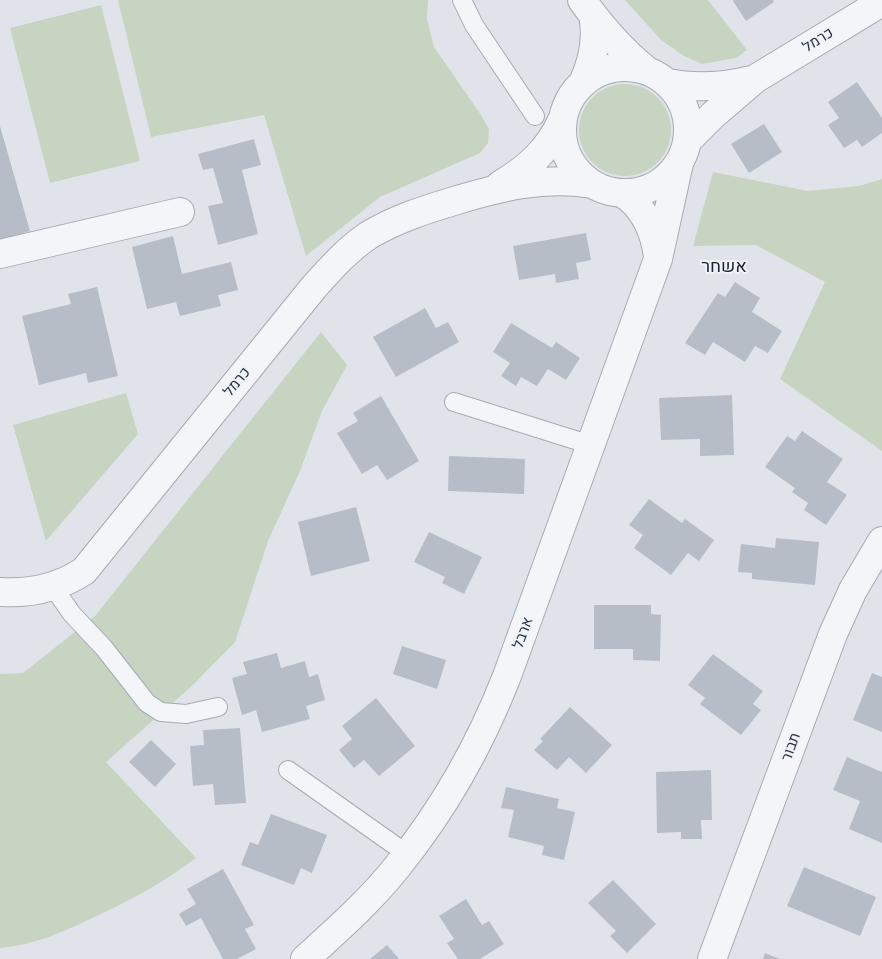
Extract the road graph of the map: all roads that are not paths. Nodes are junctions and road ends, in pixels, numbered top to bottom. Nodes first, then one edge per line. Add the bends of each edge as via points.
1 (462, 0) edge
2 (882, 2) edge
3 (588, 8) edge
4 (657, 77) junction
5 (755, 79) junction
6 (583, 83) junction
7 (535, 116) dead end
8 (562, 120) junction
9 (684, 151) junction
10 (592, 184) junction
11 (494, 189) junction
12 (622, 193) junction
13 (180, 212) dead end
14 (0, 254) edge
15 (658, 259) junction
16 (454, 402) dead end
17 (591, 445) junction
18 (882, 541) edge
19 (53, 587) junction
20 (0, 592) edge
21 (218, 707) dead end
22 (288, 770) dead end
23 (407, 854) junction
24 (305, 959) edge
25 (712, 959) edge

1 - 7 lane via 474,25
2 - 5 street, כרמל
3 - 4 street via 618,46
3 - 6 street via 595,24 594,49
4 - 5 street via 704,88
4 - 6 street via 622,67 610,68
4 - 9 street via 676,92 684,108 688,127
5 - 9 street via 717,112
6 - 8 street via 570,97
8 - 10 street via 561,132 567,157
8 - 11 street via 551,142 536,159
9 - 12 street via 663,180 640,191
9 - 15 street, ארבל
10 - 11 street via 547,181
10 - 12 street
11 - 19 street, כרמל via 400,219 351,249 314,287 84,571
12 - 15 street via 648,221
13 - 14 street
15 - 17 street, ארבל
16 - 17 lane
17 - 23 street, ארבל via 494,710 460,776
18 - 25 street, תבור via 853,590 833,634
19 - 20 street, כרמל
19 - 21 lane via 147,703 161,712 186,714
22 - 23 lane
23 - 24 street, ארבל via 371,896

